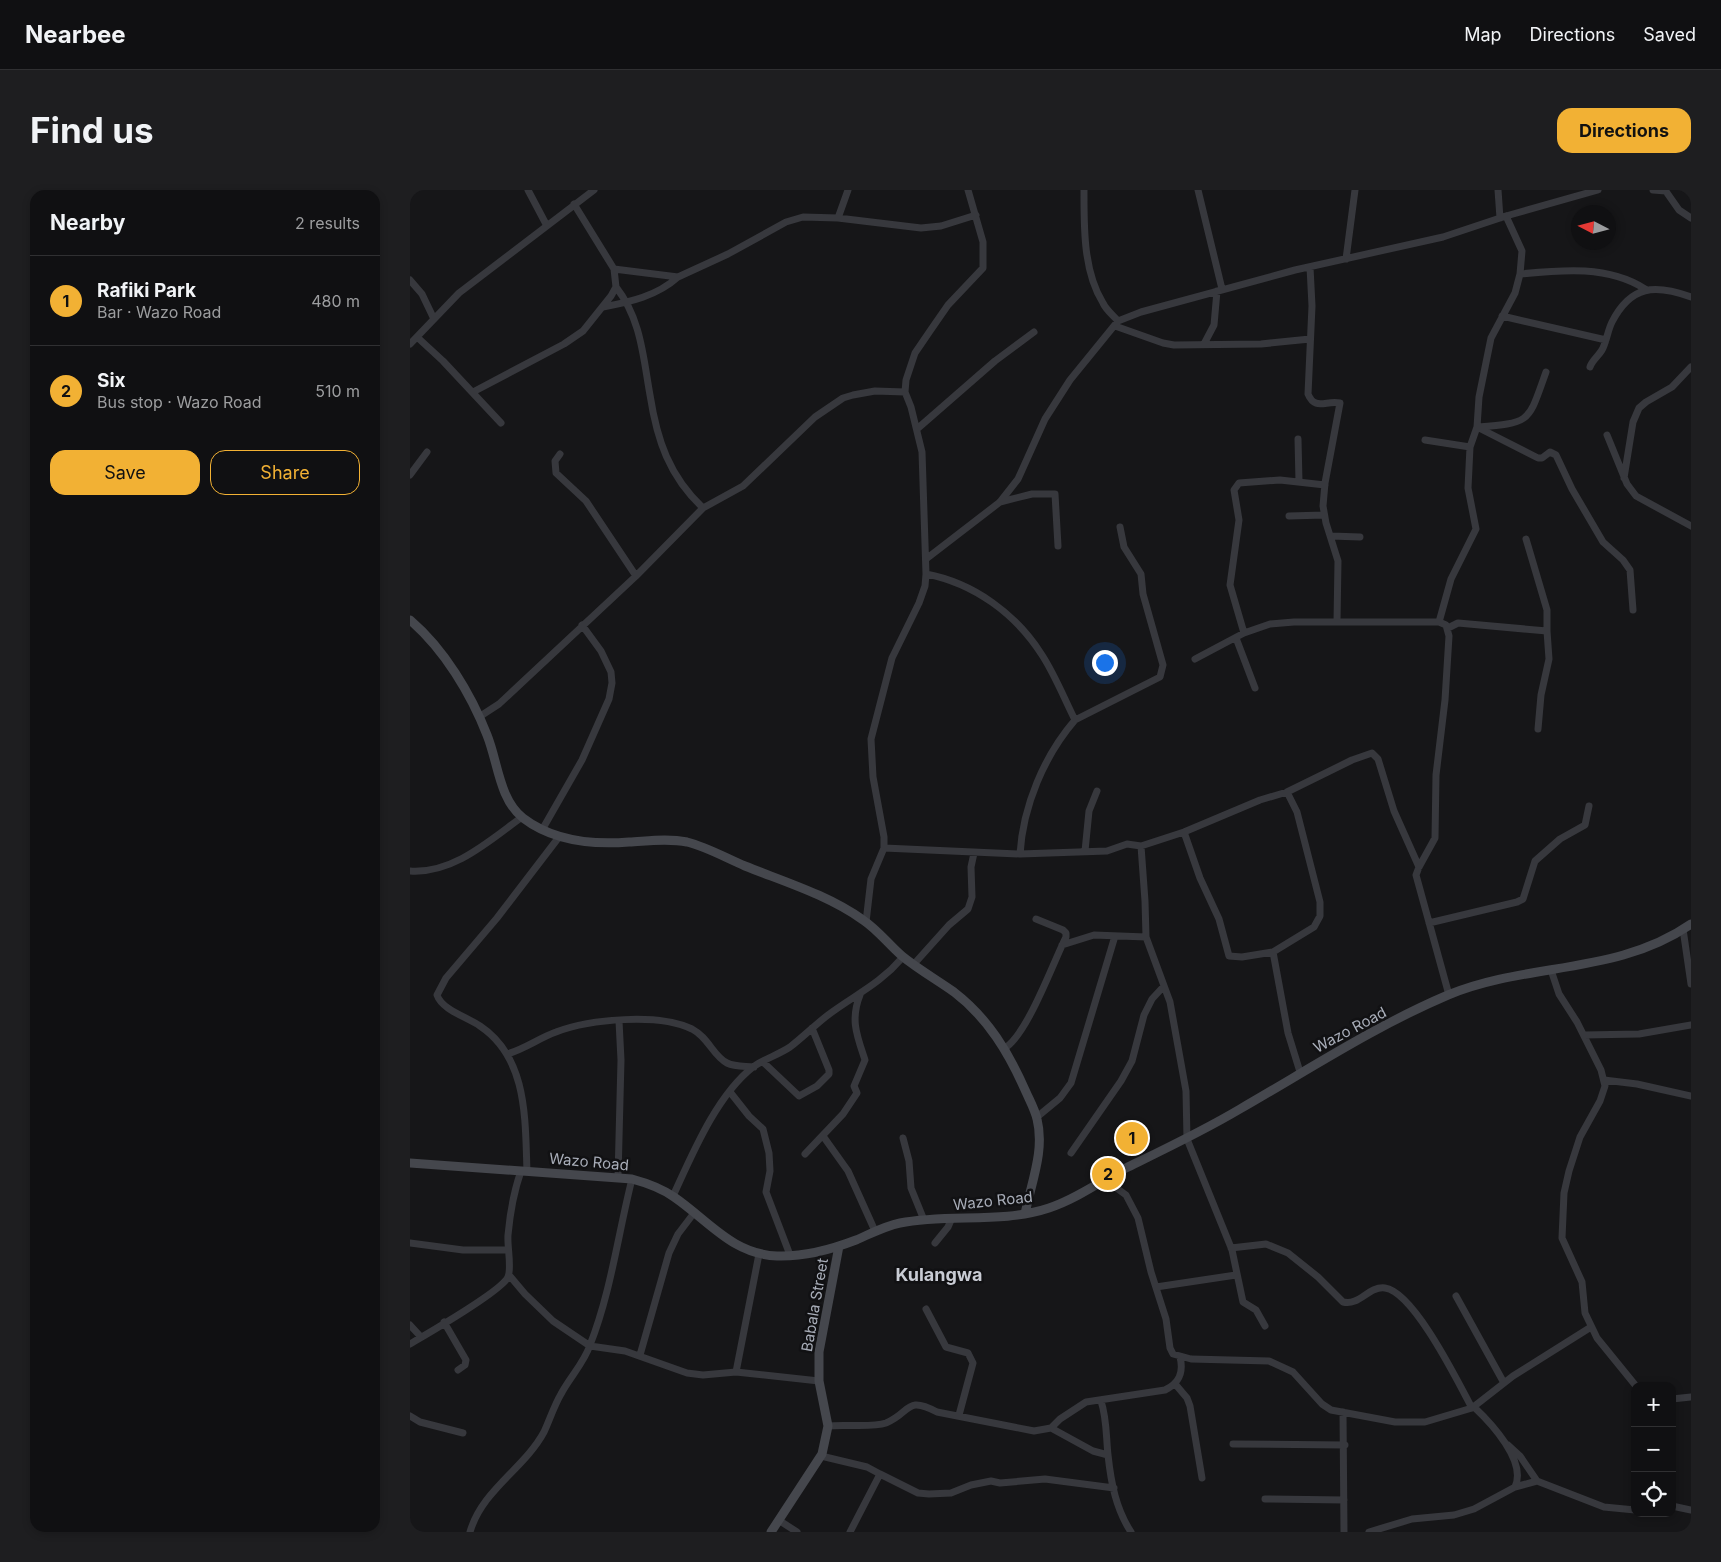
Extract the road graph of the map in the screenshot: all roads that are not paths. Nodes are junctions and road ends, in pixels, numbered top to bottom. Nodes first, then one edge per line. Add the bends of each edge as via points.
1 (528, 190) edge
2 (594, 190) edge
3 (848, 190) edge
4 (968, 190) edge
5 (1084, 190) edge
6 (1198, 190) edge
7 (1355, 190) edge
8 (1498, 190) edge
9 (1598, 190) edge
10 (1653, 190) edge
11 (1665, 191) edge
12 (574, 204) junction
13 (976, 215) junction
14 (1503, 217) junction
15 (838, 218) junction
16 (1691, 218) edge
17 (546, 226) junction
18 (1346, 259) junction
19 (1310, 267) junction
20 (614, 269) junction
21 (1520, 274) junction
22 (678, 278) junction
23 (410, 280) edge
24 (616, 287) junction
25 (1645, 289) junction
26 (1219, 290) junction
27 (1691, 297) edge
28 (628, 303) junction
29 (603, 307) junction
30 (1502, 316) junction
31 (433, 317) junction
32 (1116, 323) junction
33 (1034, 332) dead end
34 (417, 337) junction
35 (1310, 339) junction
36 (1606, 340) junction
37 (410, 344) edge
38 (1204, 344) junction
39 (1691, 367) edge
40 (1590, 368) dead end
41 (1546, 372) dead end
42 (473, 392) junction
43 (905, 392) junction
44 (501, 424) dead end
45 (1477, 427) junction
46 (917, 429) junction
47 (1607, 435) dead end
48 (1298, 439) dead end
49 (1425, 440) dead end
50 (1470, 446) junction
51 (427, 452) dead end
52 (560, 454) dead end
53 (410, 475) edge
54 (1624, 478) junction
55 (1299, 482) junction
56 (1325, 485) junction
57 (1000, 502) junction
58 (703, 508) junction
59 (1324, 514) junction
60 (1289, 516) dead end
61 (1691, 526) edge
62 (1120, 527) dead end
63 (1331, 536) junction
64 (1360, 537) dead end
65 (1526, 539) dead end
66 (1058, 546) dead end
67 (926, 559) junction
68 (926, 574) junction
69 (636, 576) junction
70 (1633, 610) dead end
71 (410, 620) edge
72 (1337, 622) junction
73 (1439, 622) junction
74 (582, 625) junction
75 (1448, 628) junction
76 (1548, 631) junction
77 (1244, 633) junction
78 (1236, 638) junction
79 (1195, 659) dead end
80 (1256, 688) dead end
81 (479, 717) junction
82 (1075, 720) junction
83 (1538, 729) dead end
84 (1097, 791) dead end
85 (1287, 792) junction
86 (1589, 806) dead end
87 (522, 817) junction
88 (542, 830) junction
89 (1184, 832) junction
90 (560, 838) junction
91 (1141, 846) junction
92 (884, 848) junction
93 (1085, 851) junction
94 (974, 853) junction
95 (1020, 854) junction
96 (1419, 867) junction
97 (410, 871) edge
98 (1036, 919) dead end
99 (866, 922) junction
100 (1429, 923) junction
101 (1691, 924) edge
102 (1683, 930) junction
103 (1115, 936) junction
104 (1146, 937) junction
105 (1062, 944) junction
106 (1274, 952) junction
107 (902, 957) junction
108 (914, 964) junction
109 (1551, 970) junction
110 (1691, 984) edge
111 (1164, 986) junction
112 (860, 995) junction
113 (1449, 995) junction
114 (619, 1021) junction
115 (1691, 1025) edge
116 (812, 1028) junction
117 (1584, 1035) junction
118 (1005, 1048) junction
119 (507, 1054) junction
120 (763, 1062) junction
121 (754, 1067) junction
122 (1300, 1072) junction
123 (1604, 1080) junction
124 (730, 1092) junction
125 (1691, 1096) edge
126 (1037, 1117) junction
127 (823, 1136) junction
128 (903, 1138) dead end
129 (1187, 1139) junction
130 (1071, 1153) dead end
131 (805, 1154) dead end
132 (410, 1163) edge
133 (524, 1171) junction
134 (618, 1177) junction
135 (632, 1179) junction
136 (1104, 1179) junction
137 (673, 1196) junction
138 (694, 1213) junction
139 (1025, 1214) junction
140 (924, 1220) junction
141 (951, 1220) junction
142 (875, 1232) junction
143 (410, 1243) edge
144 (935, 1243) dead end
145 (839, 1246) junction
146 (1231, 1248) junction
147 (507, 1250) junction
148 (759, 1254) junction
149 (790, 1255) junction
150 (509, 1275) junction
151 (1236, 1275) junction
152 (1156, 1288) junction
153 (1456, 1296) dead end
154 (926, 1309) dead end
155 (444, 1322) junction
156 (410, 1326) edge
157 (1265, 1326) dead end
158 (1591, 1327) junction
159 (422, 1337) junction
160 (410, 1344) edge
161 (590, 1346) junction
162 (640, 1355) junction
163 (1180, 1357) junction
164 (458, 1370) dead end
165 (736, 1372) junction
166 (819, 1381) junction
167 (1633, 1382) edge
168 (1504, 1383) junction
169 (1176, 1385) junction
170 (1691, 1397) edge
171 (1676, 1399) edge
172 (1101, 1402) junction
173 (1473, 1408) junction
174 (1343, 1412) junction
175 (959, 1415) junction
176 (410, 1416) edge
177 (828, 1426) junction
178 (1051, 1428) junction
179 (463, 1434) dead end
180 (1504, 1443) junction
181 (1233, 1444) dead end
182 (1345, 1445) junction
183 (1108, 1455) junction
184 (821, 1456) junction
185 (880, 1474) junction
186 (1202, 1478) dead end
187 (1537, 1481) junction
188 (1515, 1487) junction
189 (1114, 1488) junction
190 (1265, 1499) dead end
191 (1344, 1500) junction
192 (1676, 1507) edge
193 (1631, 1510) edge
194 (1691, 1510) edge
195 (780, 1521) junction
196 (470, 1532) edge
197 (771, 1532) edge
198 (796, 1532) edge
199 (850, 1532) edge
200 (1131, 1532) edge
201 (1344, 1532) edge
202 (1369, 1532) edge

1 - 17 street
2 - 12 street
3 - 15 street
4 - 13 street
5 - 32 street via 1088,258 1094,285
6 - 26 street
7 - 18 street
8 - 14 street
9 - 14 street
10 - 11 street
11 - 16 street via 1679,210
12 - 17 street
12 - 20 street
13 - 15 street via 941,226 921,228
13 - 43 street via 983,242 983,268 948,305 915,353 909,366
14 - 18 street via 1443,238
14 - 21 street via 1522,251
15 - 22 street via 802,217 786,222
17 - 31 street
18 - 19 street
19 - 26 street
19 - 35 street
20 - 22 street
20 - 24 street
21 - 25 street via 1584,271 1622,279
21 - 30 street via 1515,293
22 - 28 street via 664,288
23 - 31 street via 422,294
24 - 28 street
24 - 29 street
25 - 27 street
25 - 36 street via 1633,295 1618,312
26 - 32 street
26 - 38 street via 1214,325
28 - 29 street
28 - 58 street via 639,334 650,398 667,461 688,494
29 - 42 street via 583,330 564,344
30 - 36 street
30 - 45 street via 1491,338 1484,367
31 - 34 street
32 - 38 street via 1162,343
32 - 57 street via 1057,399 1018,479
33 - 46 street
34 - 37 street
34 - 42 street
35 - 38 street via 1261,344
35 - 56 street via 1307,390 1310,398 1318,405 1340,403
36 - 40 street
39 - 54 street via 1672,387 1646,402 1635,416
41 - 45 street via 1526,418 1511,424
42 - 44 street
43 - 46 street
43 - 58 street via 875,390 843,398 803,426 743,486
45 - 50 street
45 - 70 street via 1538,458 1550,452 1556,455 1603,542 1630,570
46 - 67 street via 922,452
47 - 54 street
48 - 55 street
49 - 50 street
50 - 73 street via 1468,488 1476,529 1451,578
51 - 53 street
52 - 69 street via 555,461 556,473 586,501
54 - 61 street via 1644,502
55 - 56 street
55 - 77 street via 1240,483 1234,490 1239,520 1230,585
56 - 59 street
57 - 66 street via 1032,494 1055,494
57 - 67 street
58 - 69 street
59 - 60 street
59 - 63 street
62 - 82 street via 1124,547 1141,574 1143,594 1163,665 1162,673 1160,677
63 - 64 street
63 - 72 street via 1338,561
65 - 76 street via 1547,610
67 - 68 street
68 - 82 street via 964,585 989,600 1018,625 1043,655
68 - 92 street via 919,603 892,658 870,739
69 - 74 street
71 - 81 main road via 433,642
72 - 73 street
72 - 77 street via 1270,624
73 - 75 street
74 - 81 street via 499,704
74 - 88 street via 601,651 611,672 609,699 582,760
75 - 76 street via 1458,623
75 - 96 street via 1445,700 1436,775 1436,838
76 - 83 street via 1549,659
77 - 78 street
78 - 79 street
78 - 80 street
81 - 87 main road via 503,789
82 - 95 street via 1047,763 1029,802 1021,833
84 - 93 street via 1089,811
85 - 89 street
85 - 96 street via 1352,760 1375,754 1394,811
85 - 106 street via 1297,812 1320,902 1320,916 1314,927
86 - 100 street via 1585,825 1560,838 1534,861 1523,898
87 - 88 main road
87 - 97 street via 468,855 432,870
88 - 90 main road
89 - 91 street
89 - 106 street via 1219,919 1229,956
90 - 99 main road via 688,843 821,897
90 - 119 street via 438,990 439,1000 481,1026
91 - 93 street via 1128,844 1107,851
91 - 104 street
92 - 94 street
92 - 99 street via 871,879
93 - 95 street
94 - 95 street
94 - 108 street via 972,897 968,909
96 - 100 street via 1416,875
98 - 105 street via 1063,930 1066,933
99 - 107 main road
100 - 113 street
101 - 102 main road, Wazo Road
102 - 109 main road, Wazo Road via 1647,949 1592,964
102 - 110 street
103 - 104 street
103 - 105 street via 1094,935
103 - 126 street via 1071,1083 1060,1098
104 - 111 street
105 - 118 street via 1025,1025 1012,1044
106 - 122 street via 1288,1033
107 - 108 main road
107 - 112 street via 888,974
108 - 118 main road via 956,994 989,1026
109 - 113 main road, Wazo Road via 1492,981
109 - 117 street via 1560,994
111 - 129 street via 1170,1002 1186,1091
111 - 130 street via 1144,1015 1132,1061
112 - 116 street
112 - 127 street via 854,1026 865,1060 854,1086 857,1093
113 - 122 main road, Wazo Road
114 - 119 street via 554,1032 522,1050
114 - 121 street via 662,1020 680,1024 702,1035 728,1064
114 - 134 street
115 - 117 street via 1638,1034
116 - 120 street
116 - 120 street via 829,1070 829,1074 816,1086 799,1096
117 - 123 street
118 - 126 main road
119 - 133 street via 522,1093 526,1115
120 - 121 street
121 - 124 street
122 - 129 main road, Wazo Road
123 - 125 street
123 - 158 street via 1604,1092 1580,1137 1564,1193 1562,1238 1582,1282 1585,1313
124 - 137 street via 716,1110
124 - 149 street via 763,1128 770,1171 766,1192
126 - 139 main road via 1040,1136 1038,1160
127 - 131 street
127 - 142 street via 848,1172
128 - 140 street via 911,1188
129 - 136 main road, Wazo Road
129 - 146 street
132 - 133 main road, Wazo Road
133 - 134 main road, Wazo Road
133 - 147 street via 511,1209
134 - 135 main road, Wazo Road
135 - 137 main road, Wazo Road
135 - 161 street
136 - 139 main road, Wazo Road via 1071,1200
136 - 152 street via 1132,1203
137 - 138 main road, Wazo Road
138 - 148 main road, Wazo Road via 733,1244
138 - 162 street via 669,1253
139 - 141 main road, Wazo Road
140 - 141 main road, Wazo Road
140 - 142 main road, Wazo Road
141 - 144 street
142 - 145 main road, Wazo Road
143 - 147 street via 463,1250
145 - 149 main road, Wazo Road via 810,1255
145 - 166 main road, Babala Street via 823,1326
146 - 151 street
146 - 173 street via 1266,1244 1288,1253 1343,1302 1357,1301 1378,1288 1388,1288 1424,1322
147 - 150 street
148 - 149 main road, Wazo Road
148 - 165 street
150 - 155 street via 502,1286
150 - 161 street via 553,1320
151 - 152 street
151 - 157 street via 1243,1302 1256,1310
152 - 163 street via 1166,1319 1170,1348
153 - 168 street
154 - 175 street via 946,1347 968,1353 973,1363
155 - 159 street
155 - 164 street via 466,1360
156 - 159 street
158 - 167 street
158 - 168 street
159 - 160 street
161 - 162 street
161 - 196 street via 558,1400 544,1432 533,1449 486,1499
162 - 165 street via 687,1373
163 - 169 street via 1180,1378
163 - 174 street via 1269,1361 1301,1378 1322,1404
165 - 166 street
166 - 177 main road, Babala Street
168 - 173 street
169 - 172 street
169 - 186 street via 1188,1398
170 - 171 street
172 - 178 street via 1086,1402
172 - 183 street via 1106,1415
173 - 174 street via 1425,1422 1395,1422
173 - 180 street via 1494,1426
174 - 182 street
175 - 177 street via 937,1412 923,1404 906,1408 886,1423
175 - 178 street via 1034,1431
176 - 179 street
177 - 184 main road, Babala Street
178 - 183 street via 1093,1451
180 - 187 street via 1520,1456
180 - 188 street via 1514,1460 1517,1473
181 - 182 street
182 - 191 street
183 - 189 street
184 - 185 street via 867,1467
184 - 195 main road, Babala Street
185 - 189 street via 918,1493 929,1494 951,1493 991,1481 1045,1479
185 - 199 street
187 - 188 street
187 - 193 street via 1604,1507
188 - 202 street via 1474,1509 1454,1515 1412,1519
189 - 200 street via 1117,1506
190 - 191 street
191 - 201 street
192 - 194 street
195 - 197 main road, Babala Street
195 - 198 street

